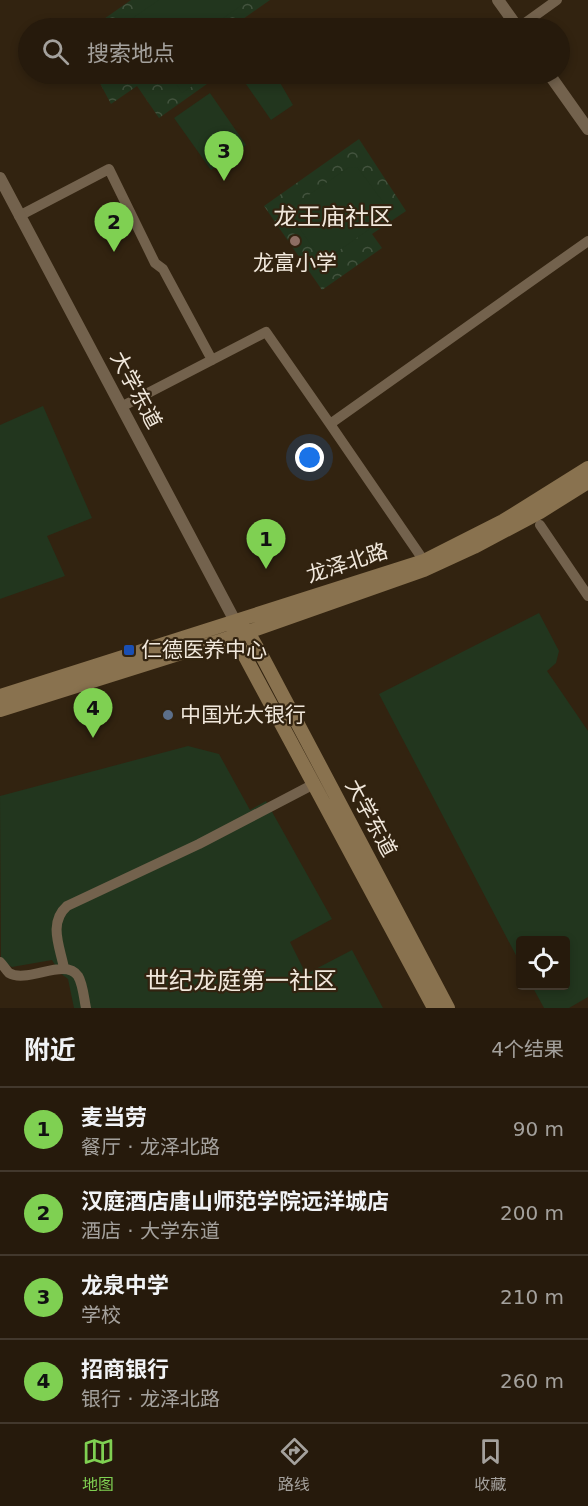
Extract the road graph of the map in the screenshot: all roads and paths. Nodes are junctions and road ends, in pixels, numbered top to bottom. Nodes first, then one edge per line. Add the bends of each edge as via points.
1 (498, 0) edge
2 (557, 0) edge
3 (511, 18) edge
4 (532, 18) edge
5 (556, 84) edge
6 (588, 129) edge
7 (0, 178) edge
8 (19, 216) junction
9 (588, 241) edge
10 (212, 360) junction
11 (121, 407) junction
12 (330, 424) junction
13 (588, 468) edge
14 (588, 482) edge
15 (540, 525) dead end
16 (424, 565) junction
17 (588, 596) edge
18 (235, 621) junction
19 (248, 632) junction
20 (234, 636) junction
21 (0, 696) edge
22 (0, 710) edge
23 (315, 784) junction
24 (0, 962) edge
25 (64, 968) junction
26 (86, 1008) edge
27 (434, 1008) edge
28 (448, 1008) edge

1 - 3 street
2 - 4 street
5 - 6 street
7 - 8 street, 大学东道
8 - 10 street via 109,169 155,263 163,269
8 - 11 street, 大学东道
9 - 12 street
10 - 11 street
10 - 12 street via 266,332
11 - 18 street, 大学东道
12 - 16 street
13 - 16 main road, 龙泽北路
14 - 16 main road, 龙泽北路 via 474,548
15 - 17 street
16 - 18 main road, 龙泽北路
16 - 19 main road, 龙泽北路
18 - 19 main road, 大学东道
18 - 20 main road
18 - 21 main road, 龙泽北路
19 - 20 main road, 龙泽北路
19 - 28 main road, 大学东道
20 - 22 main road, 龙泽北路
20 - 23 main road, 大学东道
23 - 25 street via 67,906 56,920
23 - 27 main road, 大学东道
24 - 25 street via 10,973 22,976
25 - 26 street via 79,978

